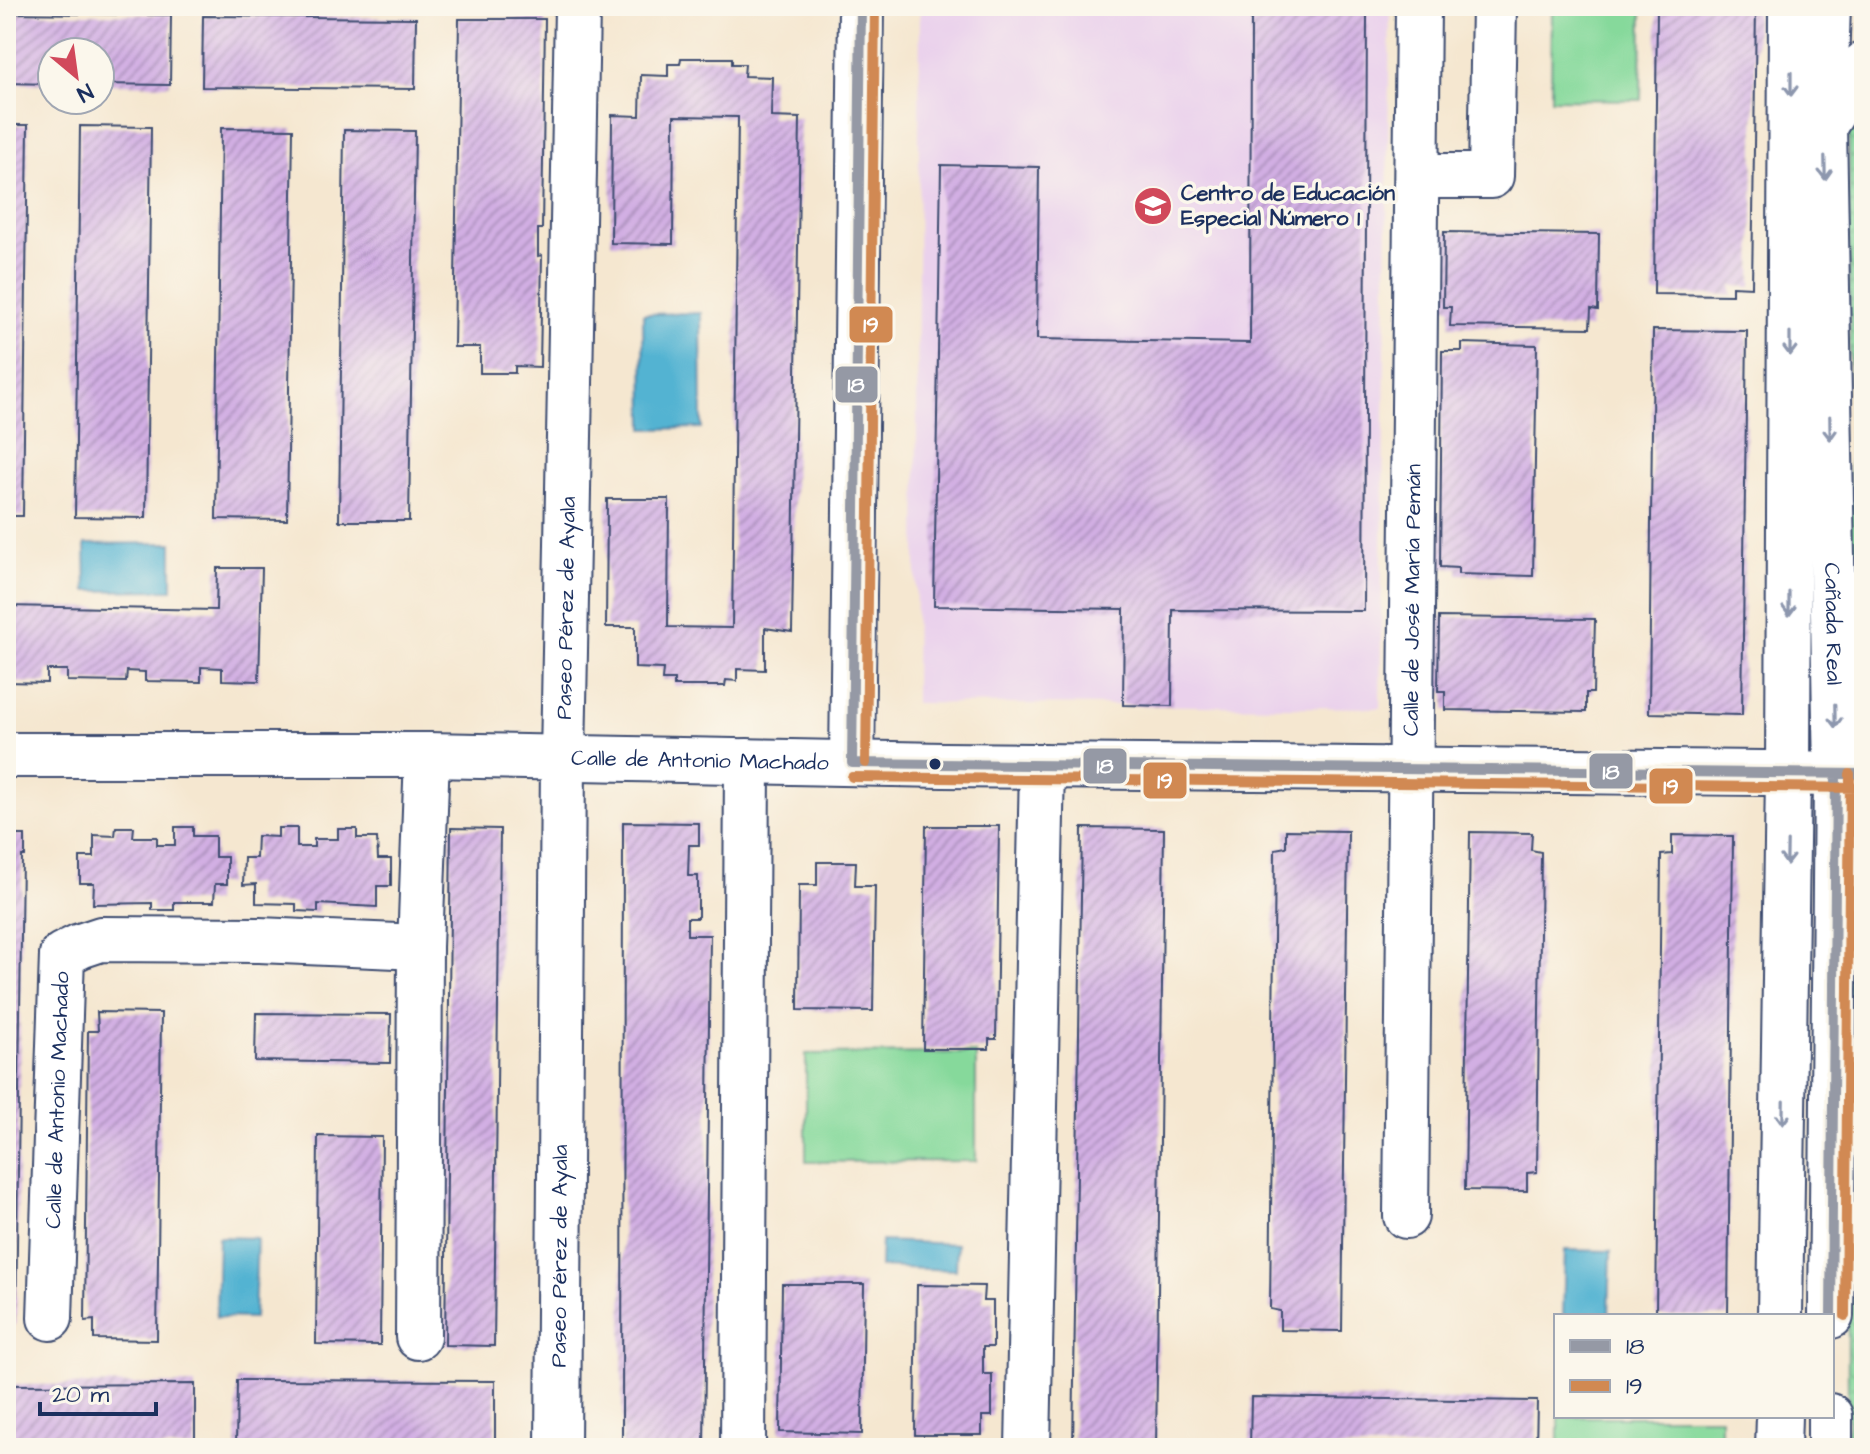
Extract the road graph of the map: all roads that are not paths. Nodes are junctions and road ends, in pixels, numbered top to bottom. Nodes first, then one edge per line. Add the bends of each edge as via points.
1 (861, 6) edge
2 (1418, 6) edge
3 (1494, 6) edge
4 (1791, 6) edge
5 (1828, 6) edge
6 (577, 8) edge
7 (1864, 64) edge
8 (1824, 126) junction
9 (1417, 176) junction
10 (6, 755) edge
11 (427, 755) junction
12 (563, 758) junction
13 (747, 761) junction
14 (852, 763) junction
15 (1042, 766) junction
16 (1409, 768) junction
17 (1850, 774) edge
18 (1788, 775) junction
19 (420, 947) junction
20 (1406, 1216) dead end
21 (1780, 1314) edge
22 (1831, 1314) edge
23 (50, 1318) dead end
24 (418, 1337) dead end
25 (1779, 1418) edge
26 (1830, 1418) edge
27 (558, 1448) edge
28 (743, 1448) edge
29 (1028, 1448) edge
30 (1778, 1448) edge
31 (1830, 1448) edge

1 - 14 street
2 - 9 street, Calle de José María Pemán
3 - 9 street via 1491,176
4 -> 18 street
5 - 8 street, Cañada Real
6 - 12 street, Paseo Pérez de Ayala
7 - 8 street
8 -> 17 street, Cañada Real
9 - 16 street, Calle de José María Pemán
10 - 11 street, Calle de Antonio Machado
11 - 12 street, Calle de Antonio Machado
11 - 19 street
12 - 13 street, Calle de Antonio Machado
12 - 27 street, Paseo Pérez de Ayala
13 - 14 street, Calle de Antonio Machado
13 - 28 street
14 - 15 street, Calle de Antonio Machado
15 - 16 street, Calle de Antonio Machado
15 - 29 street
16 - 18 street, Calle de Antonio Machado
16 - 20 street, Calle de José María Pemán
17 - 18 street, Calle de Antonio Machado
17 - 22 street, Cañada Real
18 -> 21 street
19 - 23 street, Calle de Antonio Machado via 101,939 62,955
19 - 24 street
25 - 30 street
26 - 31 street

